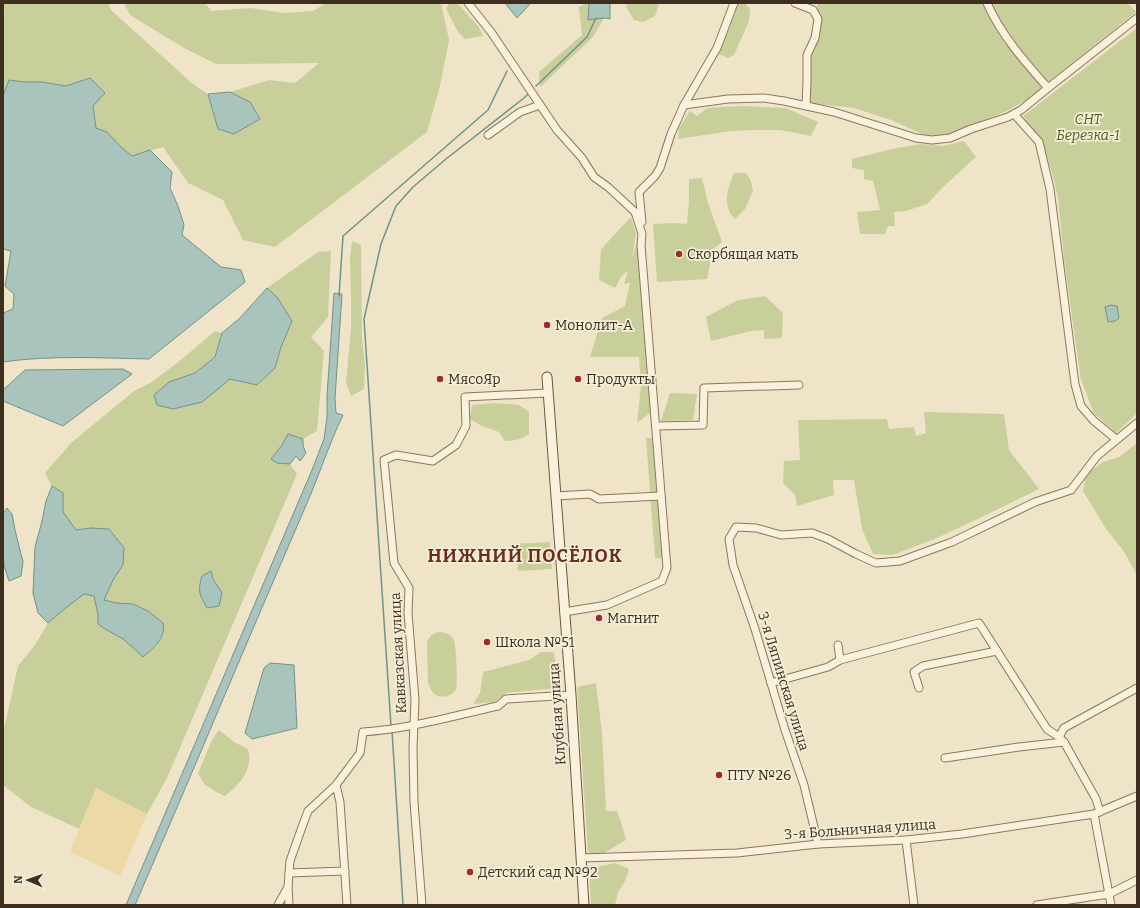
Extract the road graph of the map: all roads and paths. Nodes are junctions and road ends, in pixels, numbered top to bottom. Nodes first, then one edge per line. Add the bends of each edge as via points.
1 (468, 3) edge
2 (734, 3) edge
3 (795, 3) edge
4 (987, 3) edge
5 (1137, 18) edge
6 (1048, 88) junction
7 (540, 105) junction
8 (684, 105) junction
9 (806, 106) junction
10 (1014, 114) junction
11 (488, 135) dead end
12 (642, 234) junction
13 (547, 377) dead end
14 (799, 385) dead end
15 (548, 393) junction
16 (1137, 423) edge
17 (656, 426) junction
18 (1116, 439) junction
19 (556, 496) junction
20 (661, 496) junction
21 (564, 612) junction
22 (838, 645) dead end
23 (997, 651) junction
24 (840, 660) junction
25 (771, 682) junction
26 (919, 688) dead end
27 (1137, 688) edge
28 (570, 695) junction
29 (414, 726) junction
30 (1062, 739) junction
31 (945, 758) dead end
32 (336, 785) junction
33 (1137, 796) edge
34 (1097, 813) junction
35 (906, 840) junction
36 (818, 844) junction
37 (581, 858) junction
38 (345, 871) junction
39 (289, 873) junction
40 (1137, 880) edge
41 (288, 887) junction
42 (1109, 894) junction
43 (278, 905) edge
44 (289, 905) edge
45 (347, 905) edge
46 (422, 905) edge
47 (584, 905) edge
48 (914, 905) edge
49 (1037, 905) edge
50 (1112, 905) edge

1 - 7 street
2 - 8 street via 717,48
3 - 9 street via 813,10 818,19 815,38 807,55
4 - 6 street via 999,27
5 - 6 street
6 - 10 street
7 - 11 street via 520,112
7 - 12 street via 594,176 635,212
8 - 9 street via 728,99 764,98
8 - 12 street via 660,168 639,192
9 - 10 street via 834,112 916,138 932,140 950,138
10 - 18 street via 1039,142 1046,171 1075,384 1081,406
12 - 17 street
13 - 15 street, Клубная улица
14 - 17 street via 704,388 702,426
15 - 19 street, Клубная улица
15 - 29 street, Кавказская улица via 465,397 466,426 456,446 434,461 396,455 384,460 394,563 409,588
16 - 18 street
17 - 20 street
18 - 25 street, 3-я Ляпинская улица via 1097,456 1071,490 1035,502 952,542 900,561 876,563 812,533 781,535 756,528 736,528 729,539 733,565
19 - 20 street via 590,494 600,499
19 - 21 street, Клубная улица
20 - 21 street via 667,568 662,580 607,605
21 - 28 street, Клубная улица
22 - 24 street
23 - 24 street via 979,623
23 - 26 street via 923,666 914,672
23 - 30 street via 1047,728
24 - 25 street via 828,667
25 - 36 street, 3-я Ляпинская улица via 804,785
27 - 30 street via 1064,728
28 - 29 street via 506,699 498,706
28 - 37 street, Клубная улица
29 - 32 street via 363,732 360,753
29 - 46 street, Кавказская улица via 414,802
30 - 31 street
30 - 34 street via 1096,799
32 - 38 street via 340,802
32 - 39 street via 308,812 290,861
33 - 34 street, 3-я Больничная улица
34 - 35 street, 3-я Больничная улица
34 - 42 street
35 - 36 street, 3-я Больничная улица
35 - 48 street
36 - 37 street, 3-я Больничная улица via 737,853
37 - 47 street, Клубная улица
38 - 39 street
38 - 45 street
39 - 41 street
40 - 42 street
41 - 43 street
41 - 44 street
42 - 49 street
42 - 50 street

